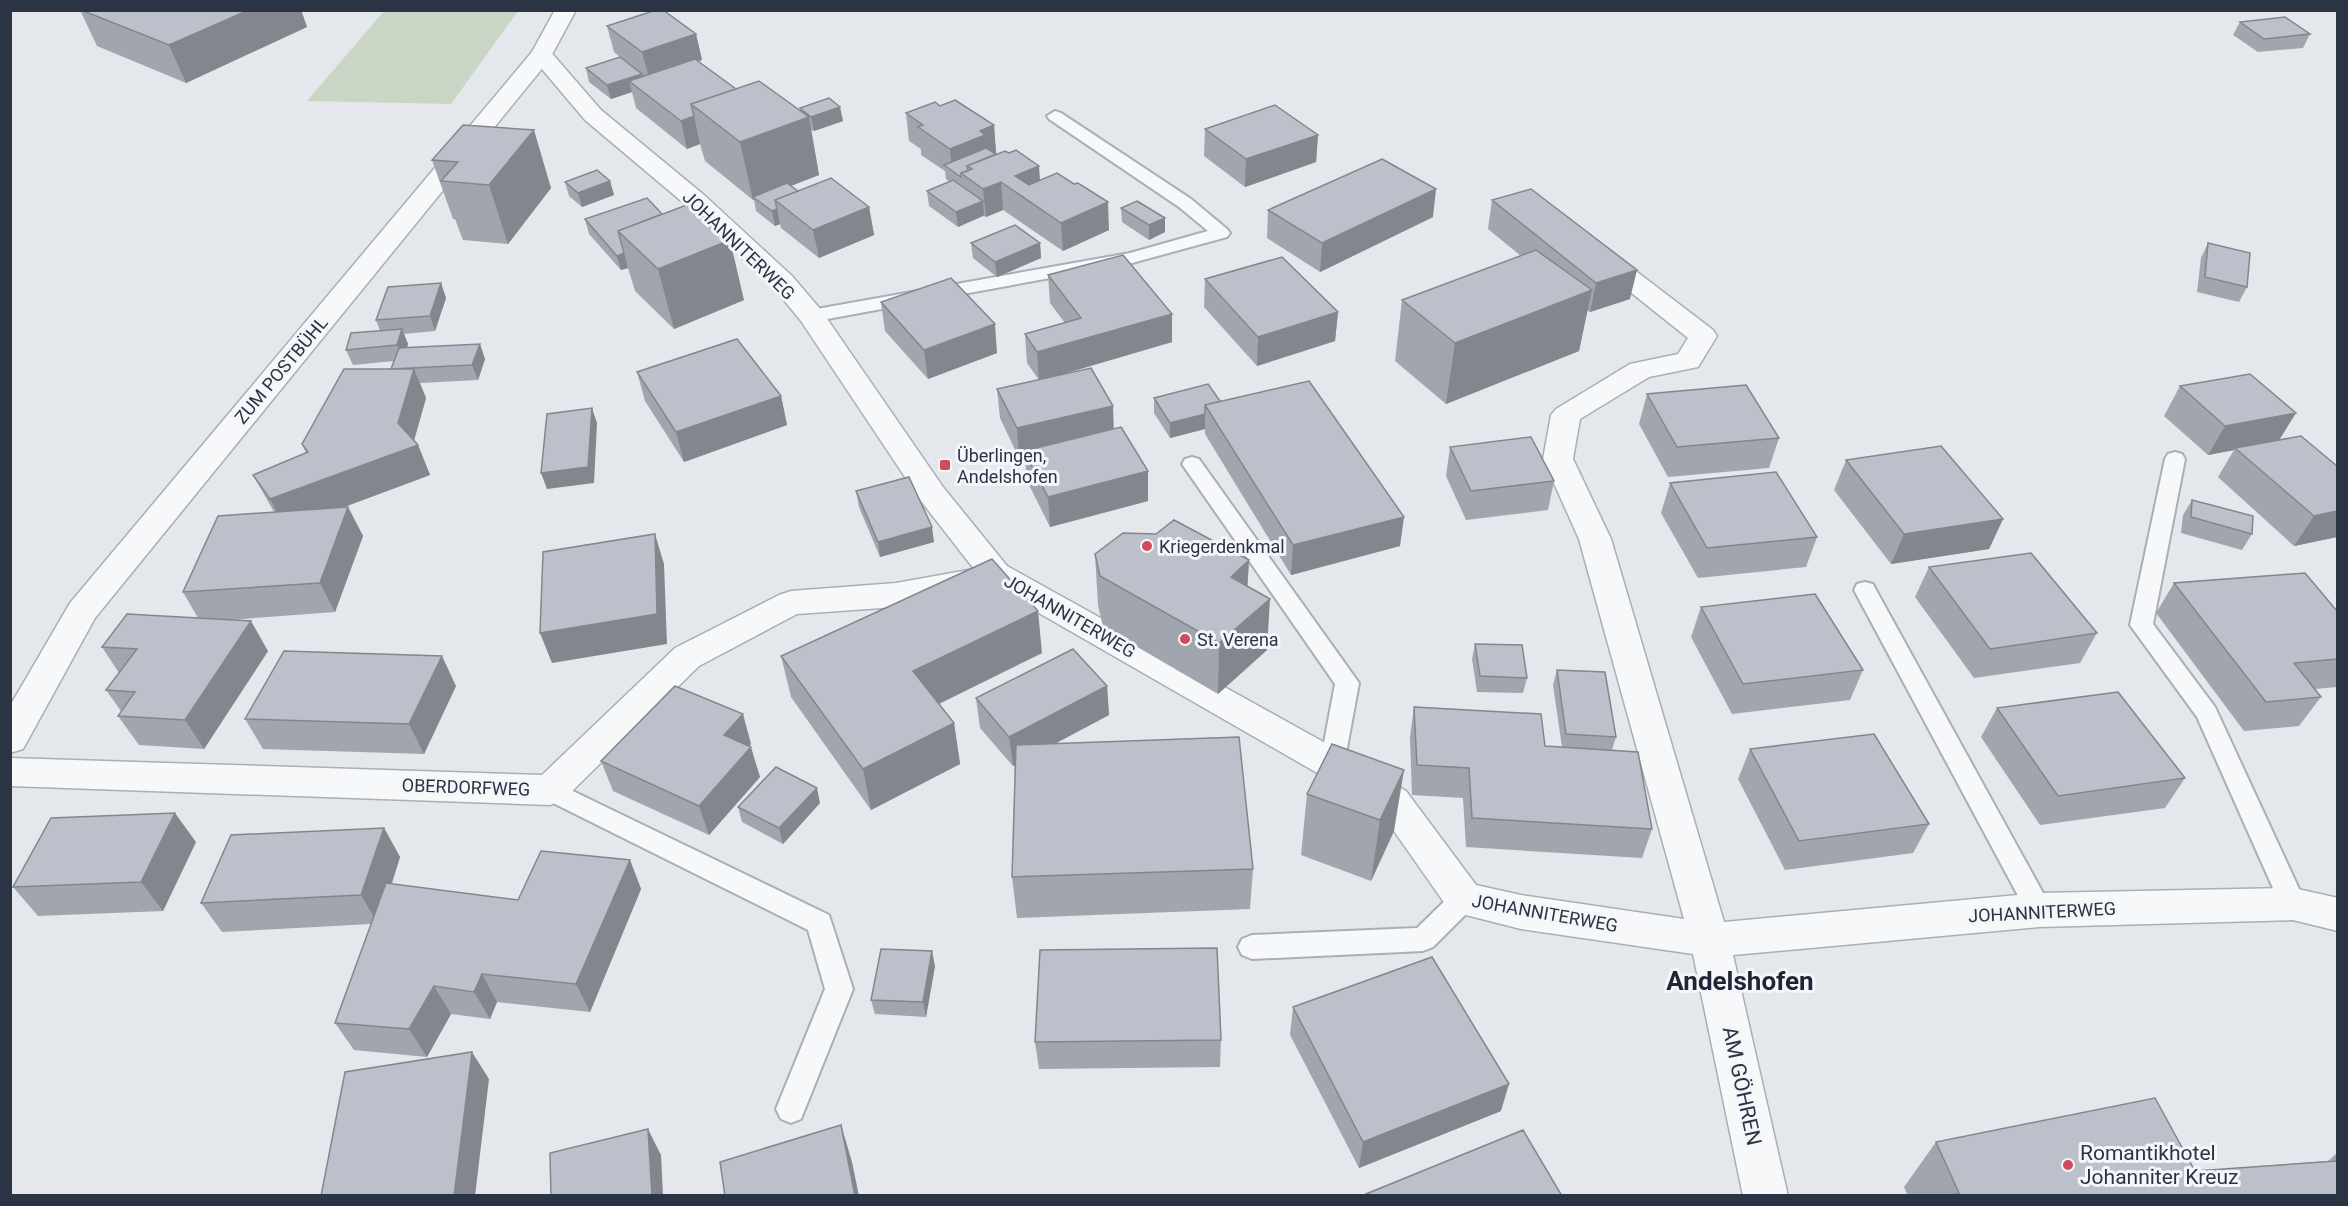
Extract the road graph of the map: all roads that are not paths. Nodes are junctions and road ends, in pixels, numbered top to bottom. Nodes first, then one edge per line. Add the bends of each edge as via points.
1 (566, 10) edge
2 (541, 55) junction
3 (1055, 116) dead end
4 (1574, 234) edge
5 (811, 316) junction
6 (2175, 459) dead end
7 (1192, 464) dead end
8 (996, 574) junction
9 (1865, 590) dead end
10 (10, 739) edge
11 (1332, 764) junction
12 (10, 772) edge
13 (550, 790) junction
14 (1464, 899) junction
15 (2293, 904) junction
16 (2039, 910) junction
17 (2337, 915) edge
18 (1710, 940) junction
19 (1252, 947) dead end
20 (791, 1109) dead end
21 (1766, 1196) edge

1 - 2 street, ZUM POSTBÜHL
2 - 5 street, JOHANNITERWEG via 593,115 695,200 783,282
2 - 10 street, ZUM POSTBÜHL via 82,611
3 - 5 lane via 1185,203 1221,233 1132,258
4 - 18 street via 1702,336 1688,361 1640,370 1566,415 1558,459 1595,539
5 - 8 street, JOHANNITERWEG via 932,494
6 - 15 lane via 2141,625 2206,713
7 - 11 lane via 1347,683
8 - 11 street, JOHANNITERWEG
8 - 13 street, OBERDORFWEG via 896,596 791,603 687,657
9 - 16 lane
11 - 14 street, JOHANNITERWEG via 1393,801
12 - 13 street, OBERDORFWEG
13 - 20 lane via 819,923 839,989
14 - 18 street, JOHANNITERWEG via 1521,912
14 - 19 lane via 1423,939
15 - 16 street, JOHANNITERWEG
15 - 17 street, JOHANNITERWEG
16 - 18 street, JOHANNITERWEG
18 - 21 street, AM GÖHREN

